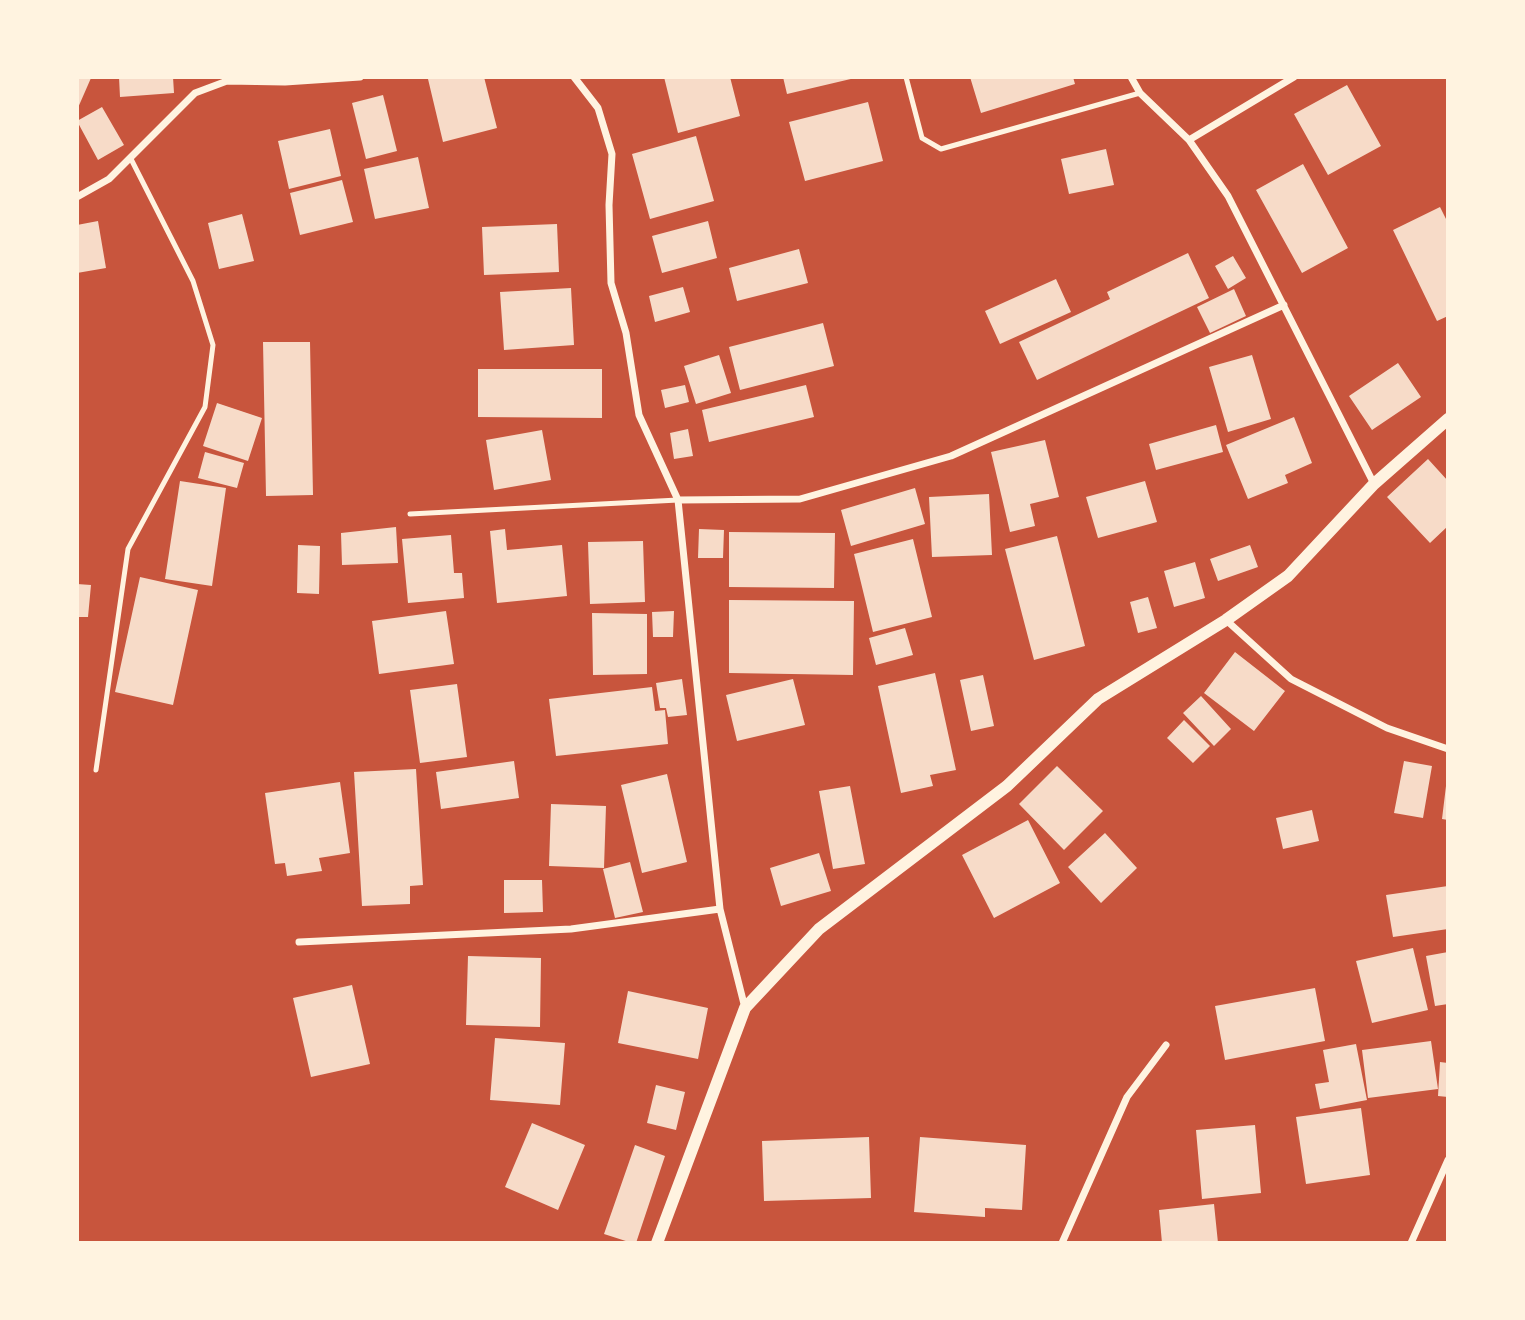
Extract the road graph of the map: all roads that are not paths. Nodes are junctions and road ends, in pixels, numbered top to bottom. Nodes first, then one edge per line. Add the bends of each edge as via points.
1 (360, 77) edge
2 (574, 77) edge
3 (906, 77) edge
4 (1131, 77) edge
5 (1294, 77) edge
6 (1140, 93) junction
7 (1189, 140) junction
8 (131, 159) junction
9 (77, 197) edge
10 (1284, 305) junction
11 (1448, 419) edge
12 (1374, 484) junction
13 (678, 500) junction
14 (410, 514) dead end
15 (1226, 620) junction
16 (1448, 749) edge
17 (96, 770) dead end
18 (720, 909) junction
19 (299, 942) dead end
20 (745, 1009) junction
21 (1166, 1045) dead end
22 (1448, 1160) edge
23 (657, 1243) edge
24 (1062, 1243) edge
25 (1411, 1243) edge

1 - 8 street via 227,81 195,93
2 - 13 street via 598,108 612,154 611,283 626,333 639,415
3 - 6 lane via 922,138 941,149
4 - 6 street
5 - 7 street
6 - 7 street
7 - 10 street via 1228,196
8 - 9 street via 109,179
8 - 17 lane via 193,281 214,345 205,407 128,549
10 - 12 street
10 - 13 street via 951,456 800,499
11 - 12 street
12 - 15 street via 1289,576
13 - 14 lane
13 - 18 street
15 - 16 street via 1291,679 1387,728
15 - 20 street via 1098,699 1007,786 819,929
18 - 19 street via 571,929
18 - 20 street
20 - 23 street
21 - 24 street via 1127,1097
22 - 25 street

